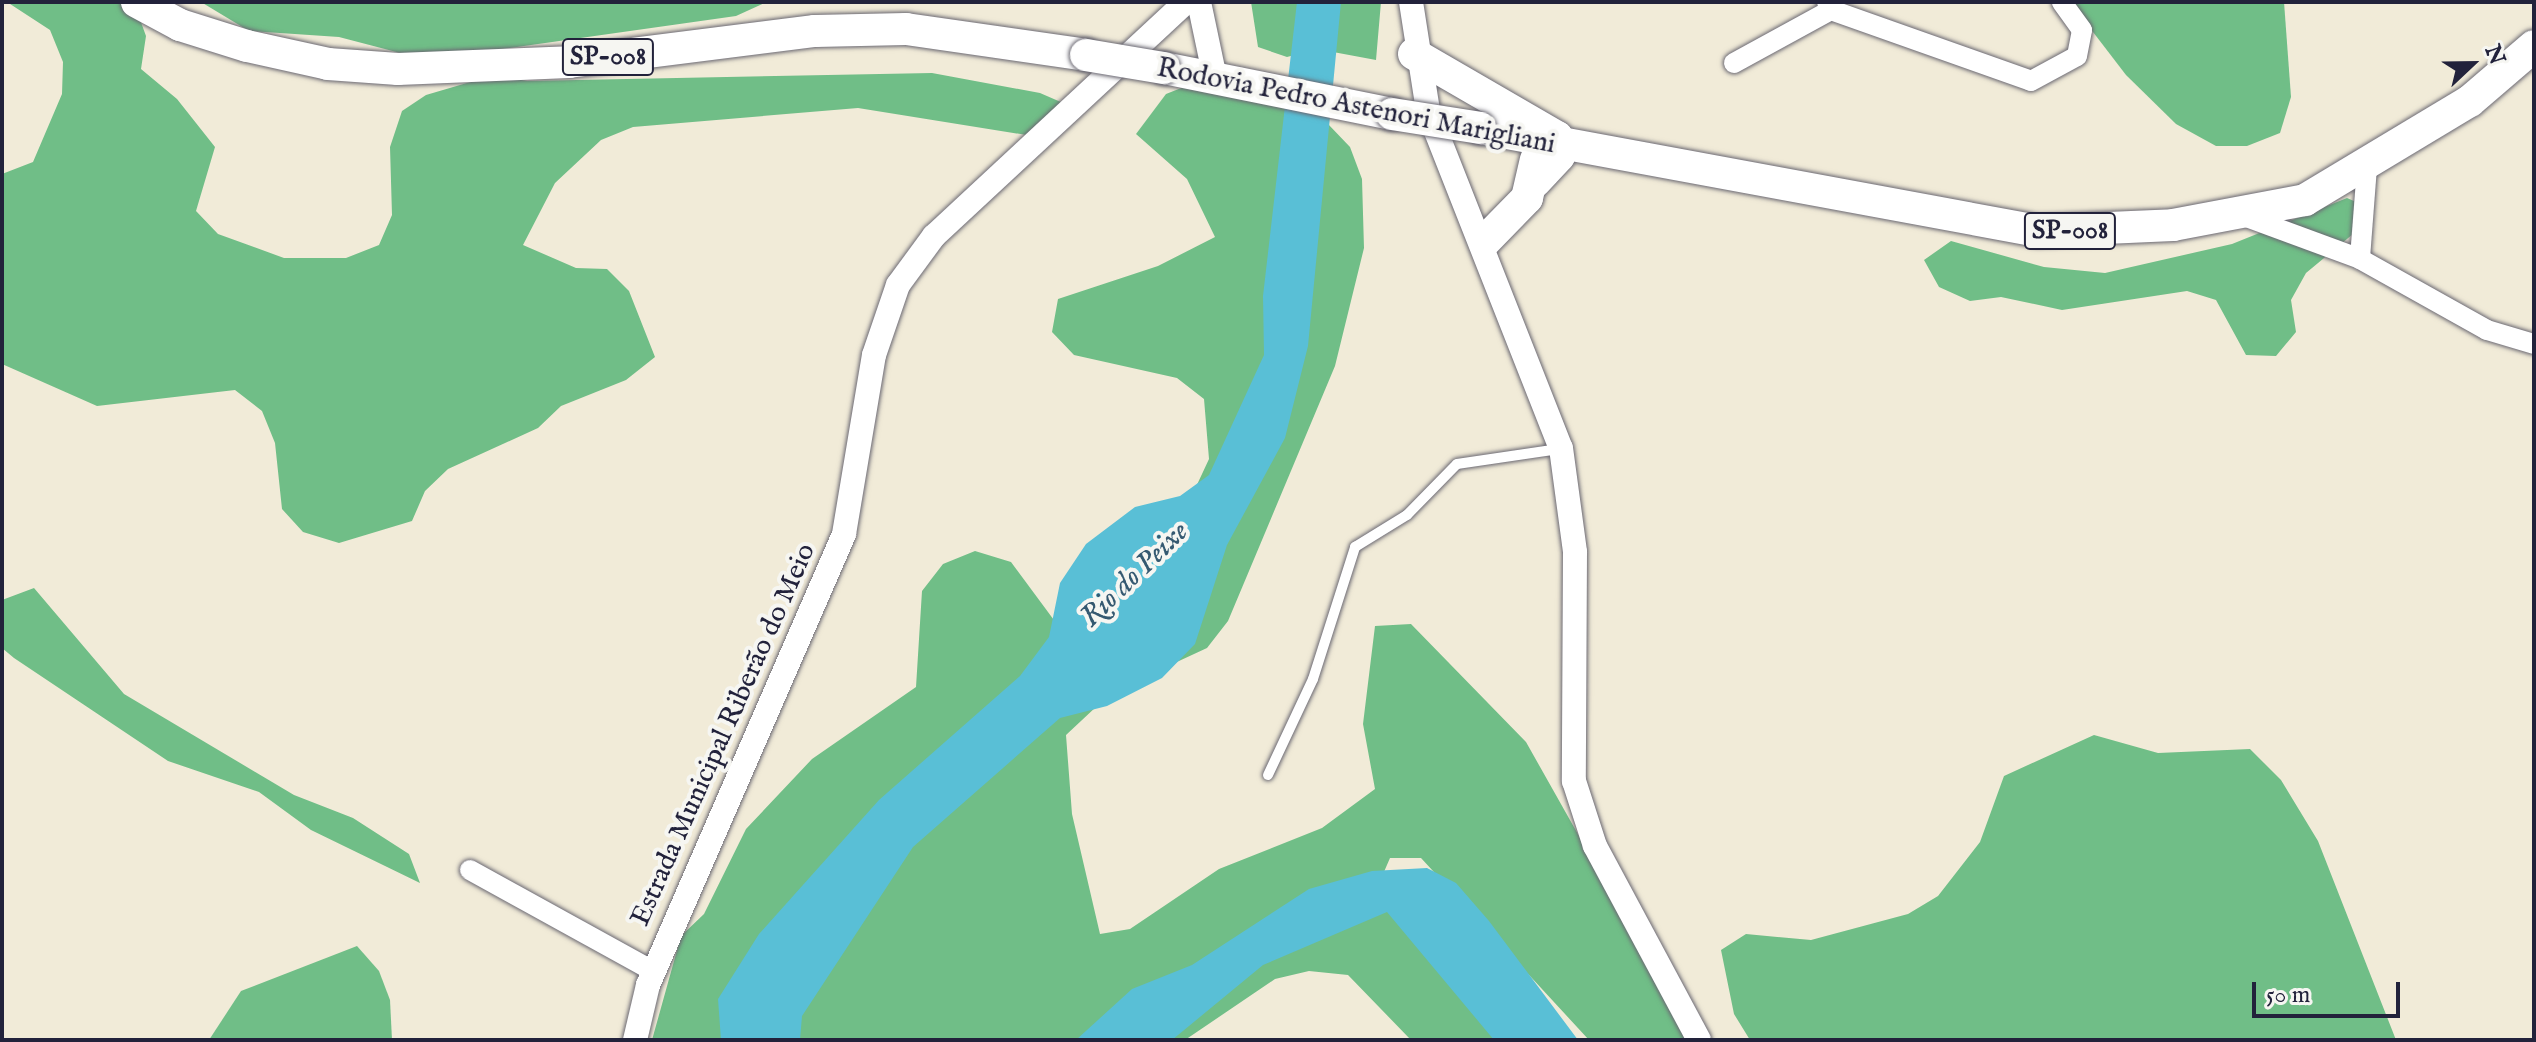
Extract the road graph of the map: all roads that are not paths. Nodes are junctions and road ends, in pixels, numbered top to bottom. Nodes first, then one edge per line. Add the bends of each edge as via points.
1 (137, 2) edge
2 (1186, 2) edge
3 (1199, 2) edge
4 (1411, 2) edge
5 (2062, 2) edge
6 (1829, 6) edge
7 (2534, 46) edge
8 (1414, 54) junction
9 (1734, 63) dead end
10 (1225, 75) junction
11 (1549, 145) junction
12 (2367, 167) junction
13 (2244, 216) junction
14 (1485, 241) junction
15 (2360, 259) junction
16 (2534, 344) edge
17 (1561, 448) junction
18 (1268, 775) dead end
19 (470, 870) dead end
20 (653, 971) junction
21 (635, 1040) edge
22 (1699, 1040) edge

1 - 10 main road, Rodovia Pedro Astenori Marigliani / SP-008, bridge via 180,25 247,46 328,64 398,69 569,62 815,31 906,29
2 - 20 street, Estrada Municipal Riberão do Meio via 934,236 898,285 874,355 844,534
3 - 10 street
4 - 8 street
5 - 6 street via 2082,30 2077,56 2031,81
6 - 9 street
7 - 12 main road, Rodovia Pedro Astenori Marigliani / SP-008 via 2470,101
8 - 11 main road via 1542,125
8 - 14 street via 1446,161
10 - 11 main road, Rodovia Pedro Astenori Marigliani / SP-008, bridge via 1347,106
11 - 13 main road, Rodovia Pedro Astenori Marigliani / SP-008 via 2038,231
11 - 14 main road via 1518,211
12 - 13 main road, Rodovia Pedro Astenori Marigliani / SP-008 via 2305,200
12 - 15 street
13 - 15 street
14 - 17 street
15 - 16 street via 2487,330
17 - 18 lane via 1457,464 1407,515 1355,547 1313,679
17 - 22 street via 1575,552 1574,781 1595,846
19 - 20 street
20 - 21 street, Estrada Municipal Riberão do Meio

